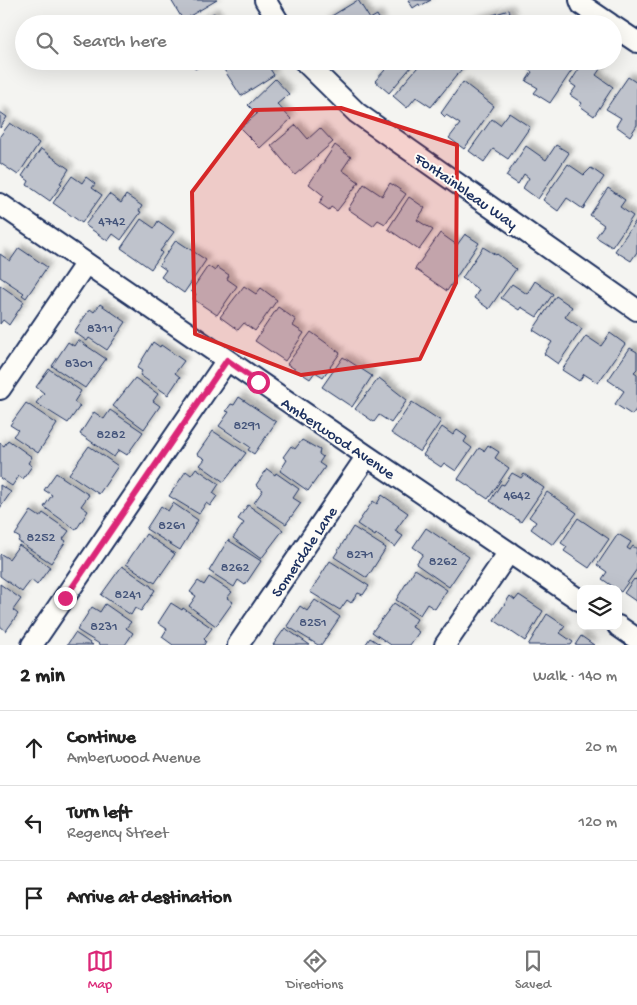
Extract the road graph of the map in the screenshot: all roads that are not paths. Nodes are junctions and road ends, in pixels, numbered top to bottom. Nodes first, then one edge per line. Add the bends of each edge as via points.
1 (265, 0) edge
2 (580, 0) edge
3 (274, 15) edge
4 (597, 15) edge
5 (622, 32) edge
6 (637, 42) edge
7 (313, 70) edge
8 (0, 204) edge
9 (86, 263) junction
10 (637, 310) edge
11 (227, 360) junction
12 (0, 389) edge
13 (367, 456) junction
14 (509, 552) junction
15 (577, 598) edge
16 (622, 629) edge
17 (637, 639) edge
18 (32, 645) edge
19 (238, 645) edge
20 (445, 645) edge

1 - 3 street
2 - 4 street
5 - 6 street
7 - 10 street, Fontainbleau Way via 357,113
8 - 9 street, Amberwood Avenue
9 - 11 street, Amberwood Avenue
9 - 12 street
11 - 13 street, Amberwood Avenue
11 - 18 street
13 - 14 street, Amberwood Avenue
13 - 19 street, Somerdale Lane
14 - 15 street, Amberwood Avenue
14 - 20 street
16 - 17 street

